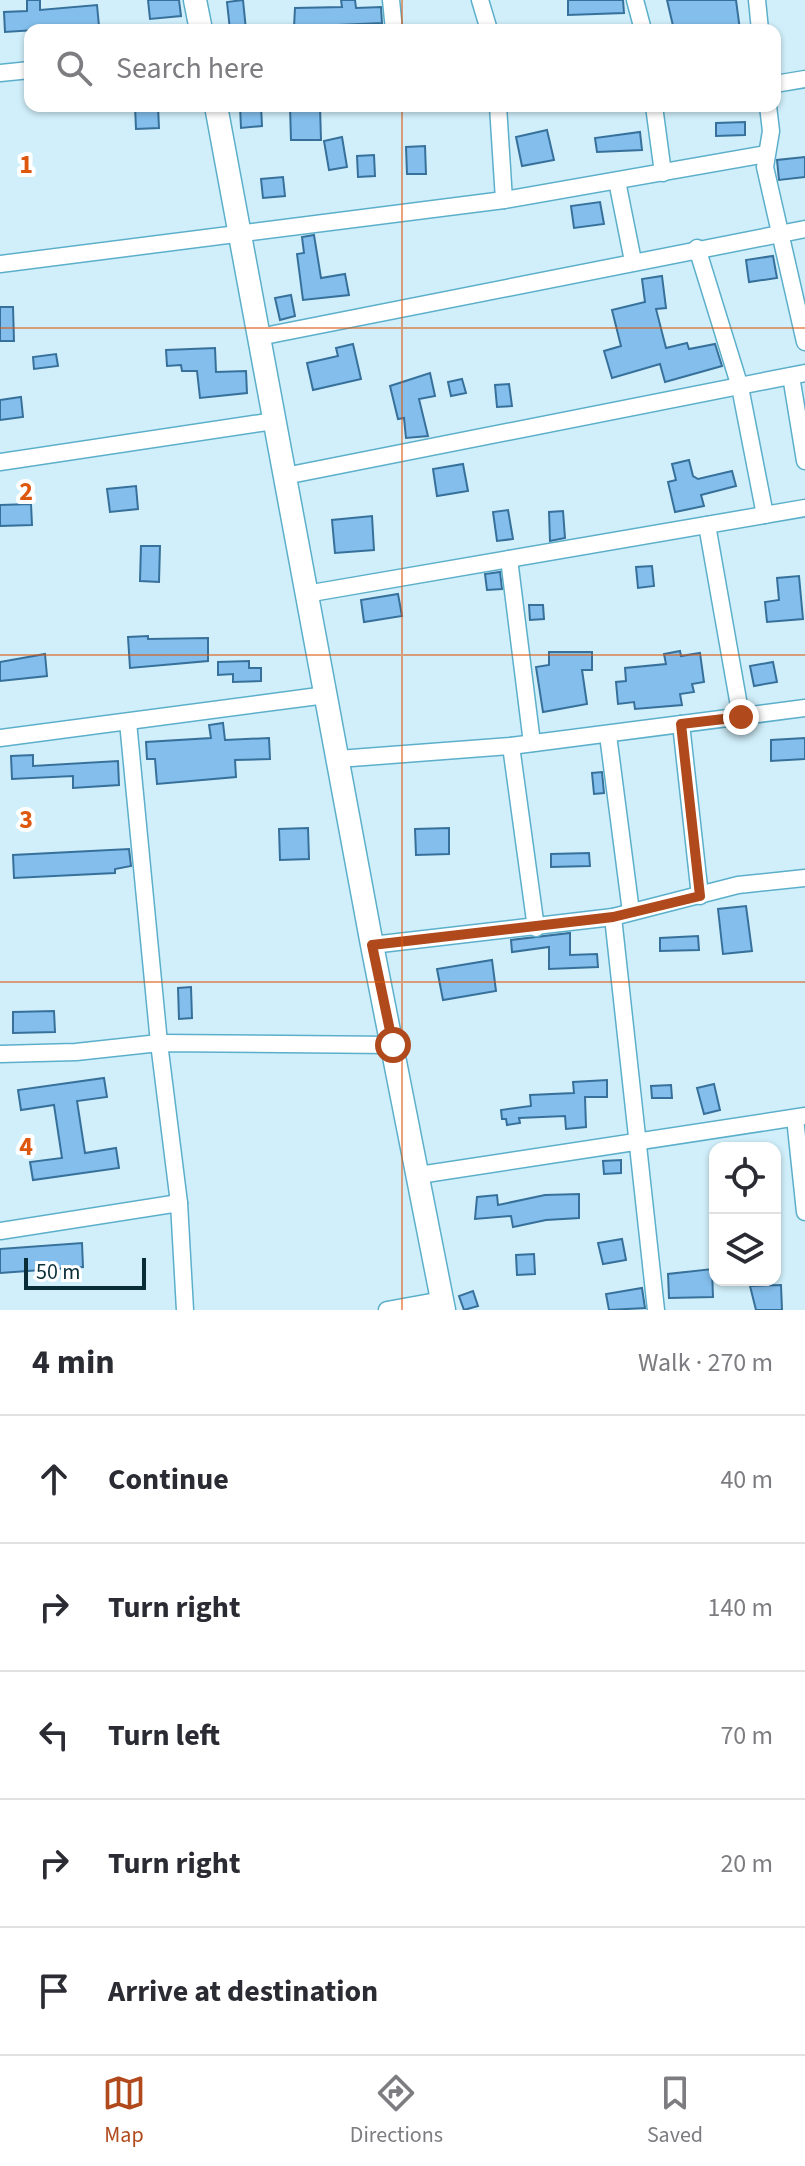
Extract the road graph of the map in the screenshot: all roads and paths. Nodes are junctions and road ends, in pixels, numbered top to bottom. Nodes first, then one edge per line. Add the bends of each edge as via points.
1 (195, 0) edge
2 (391, 0) edge
3 (480, 0) edge
4 (635, 0) edge
5 (757, 0) edge
6 (200, 24) edge
7 (393, 24) edge
8 (487, 24) edge
9 (641, 24) edge
10 (759, 24) edge
11 (24, 71) edge
12 (0, 73) edge
13 (805, 79) edge
14 (781, 83) edge
15 (217, 112) edge
16 (498, 112) edge
17 (655, 112) edge
18 (769, 112) edge
19 (766, 154) junction
20 (663, 173) junction
21 (617, 181) junction
22 (504, 200) junction
23 (805, 229) edge
24 (242, 233) junction
25 (781, 235) junction
26 (697, 248) junction
27 (633, 261) junction
28 (0, 264) edge
29 (259, 337) junction
30 (805, 342) edge
31 (798, 375) edge
32 (740, 387) junction
33 (274, 421) junction
34 (805, 461) edge
35 (0, 462) edge
36 (285, 476) junction
37 (805, 508) edge
38 (765, 515) junction
39 (707, 525) junction
40 (509, 559) junction
41 (306, 594) junction
42 (326, 695) junction
43 (805, 708) edge
44 (741, 717) junction
45 (128, 722) junction
46 (681, 724) junction
47 (608, 735) junction
48 (0, 738) edge
49 (532, 743) junction
50 (511, 746) junction
51 (338, 759) junction
52 (805, 878) edge
53 (700, 896) junction
54 (631, 912) junction
55 (613, 917) junction
56 (536, 928) junction
57 (372, 945) junction
58 (159, 1043) junction
59 (393, 1045) junction
60 (0, 1054) edge
61 (800, 1117) edge
62 (640, 1139) junction
63 (419, 1175) junction
64 (179, 1203) junction
65 (805, 1212) edge
66 (0, 1231) edge
67 (443, 1305) edge
68 (185, 1310) edge
69 (387, 1310) edge
70 (656, 1310) edge

1 - 6 main road
2 - 7 street
3 - 8 street
4 - 9 street
5 - 10 street
11 - 12 street
13 - 14 street
15 - 24 main road
16 - 22 street
17 - 20 street
18 - 19 street
19 - 20 street
19 - 25 street
20 - 21 street
21 - 22 street
21 - 27 street
22 - 24 street
23 - 25 street
24 - 28 street
24 - 29 main road
25 - 26 street
25 - 30 street
26 - 27 street
26 - 32 street
27 - 29 street
29 - 33 main road
31 - 32 street
31 - 34 street
32 - 36 street
32 - 38 street
33 - 35 street
33 - 36 main road
36 - 41 main road
37 - 38 street
38 - 39 street
39 - 40 street
39 - 44 street
40 - 41 street
40 - 49 street
41 - 42 main road
42 - 45 street
42 - 51 main road
43 - 44 street
44 - 46 street
45 - 48 street
45 - 58 street
46 - 47 street
46 - 53 street
47 - 49 street
47 - 54 street
49 - 50 street
50 - 51 street
50 - 56 street
51 - 57 main road
52 - 53 street via 751,883
53 - 54 street
54 - 55 street
55 - 56 street
55 - 62 street
56 - 57 street
57 - 59 main road
58 - 59 street
58 - 60 street
58 - 64 street
59 - 63 main road
61 - 62 street
61 - 65 street
62 - 63 street
62 - 70 street
63 - 67 main road
64 - 66 street
64 - 68 street
67 - 69 street

